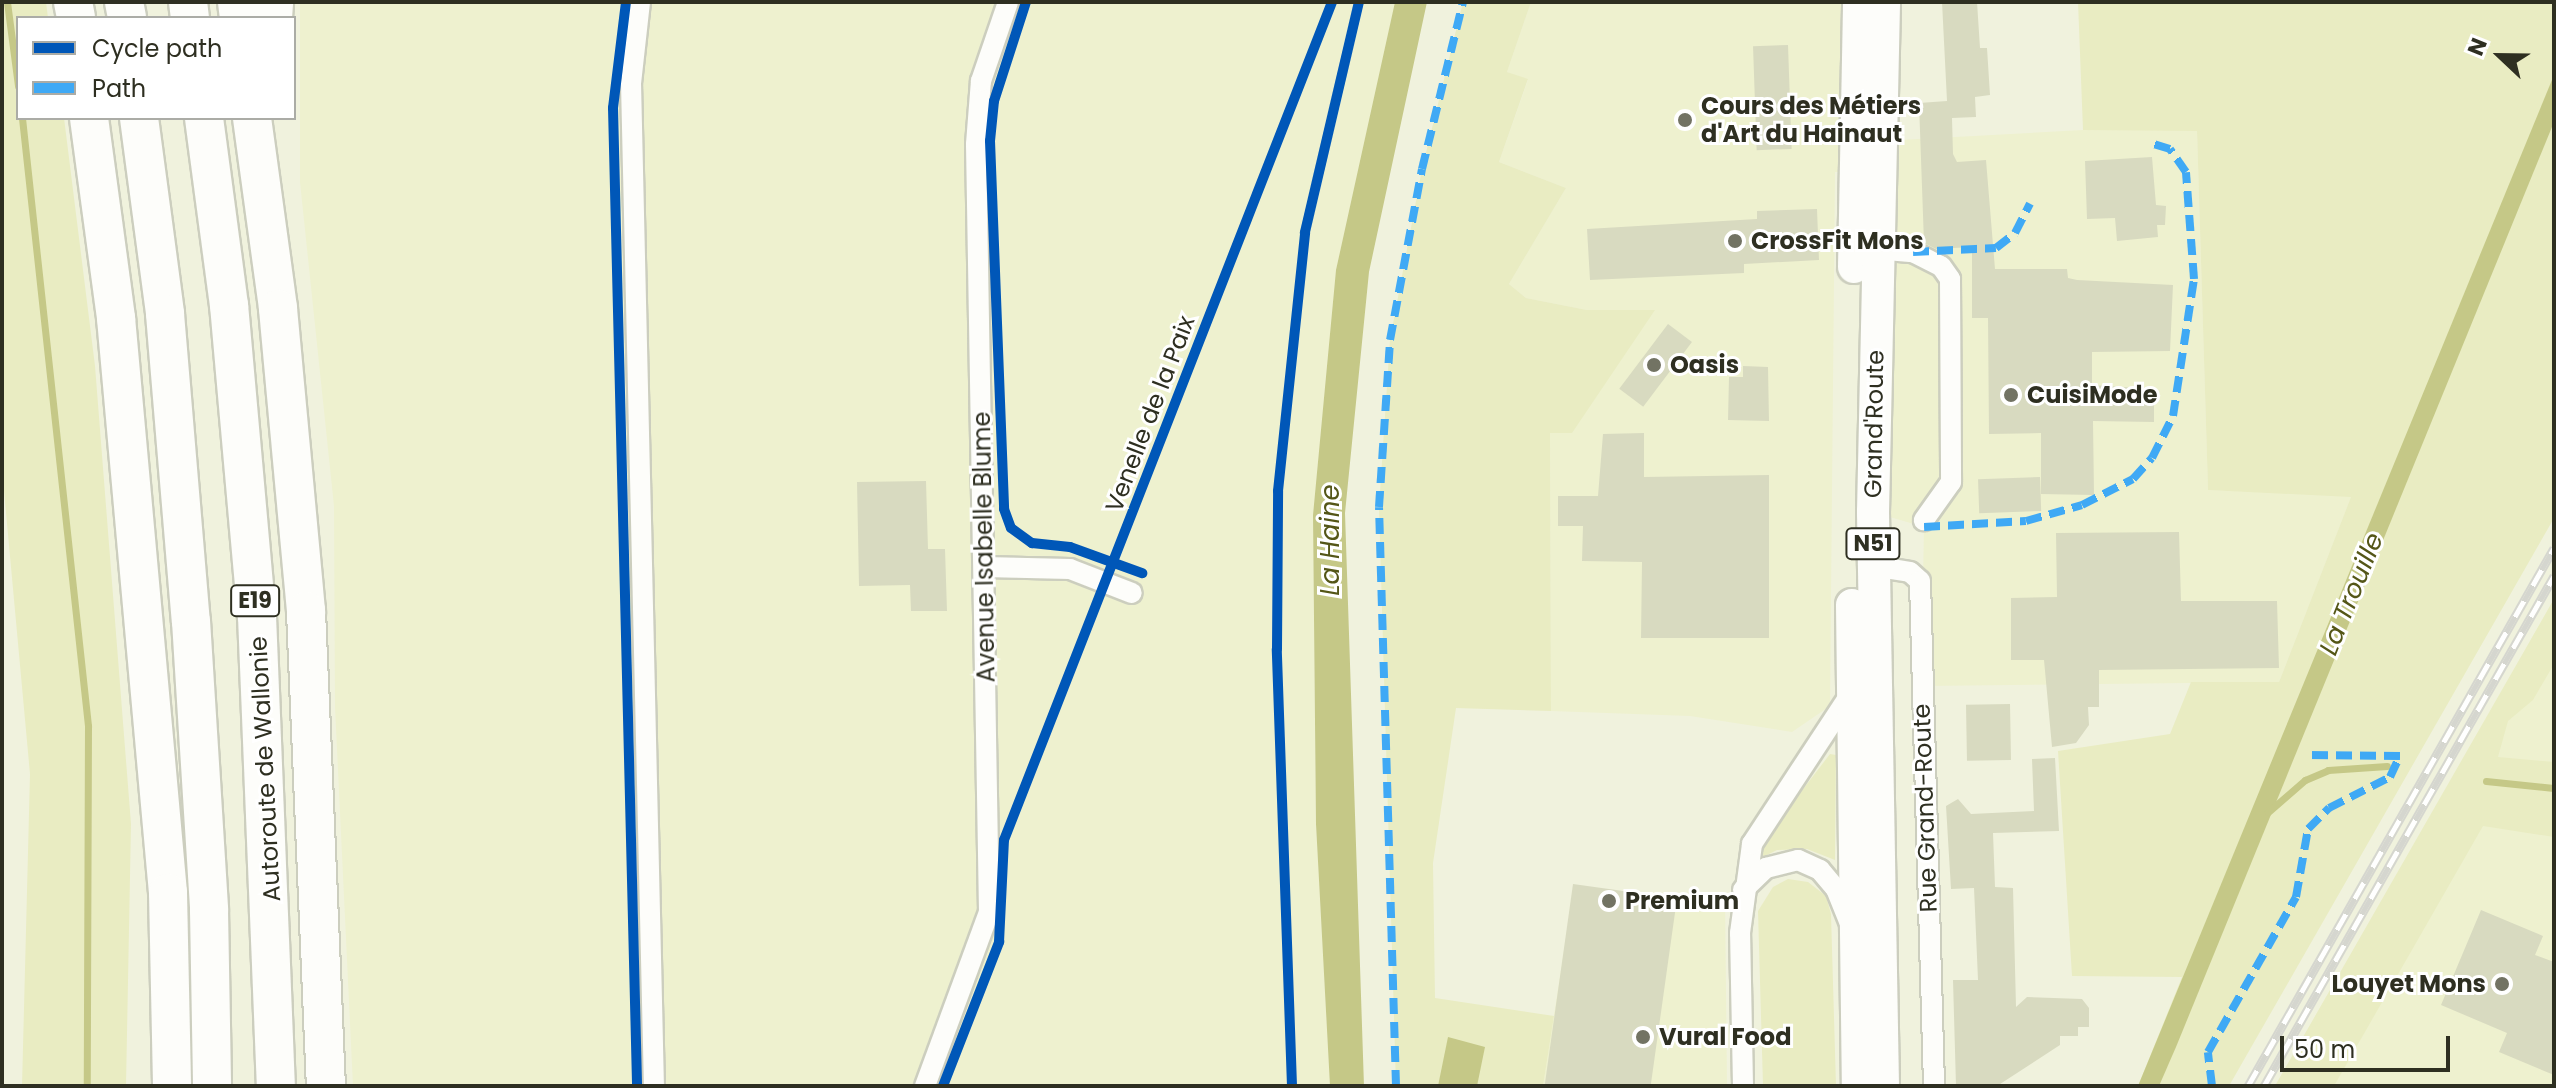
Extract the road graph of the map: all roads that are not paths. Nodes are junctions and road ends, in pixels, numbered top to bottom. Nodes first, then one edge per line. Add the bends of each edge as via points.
1 (640, 2) edge
2 (1008, 2) edge
3 (1859, 2) edge
4 (1884, 2) edge
5 (89, 120) edge
6 (139, 120) edge
7 (204, 120) edge
8 (252, 120) edge
9 (276, 120) edge
10 (1875, 249) junction
11 (278, 309) junction
12 (1924, 520) dead end
13 (1873, 566) junction
14 (984, 567) junction
15 (1132, 593) dead end
16 (1852, 692) junction
17 (155, 804) junction
18 (1743, 890) junction
19 (1854, 934) junction
20 (151, 1086) edge
21 (172, 1086) edge
22 (212, 1086) edge
23 (276, 1086) edge
24 (326, 1086) edge
25 (654, 1086) edge
26 (925, 1086) edge
27 (1743, 1086) edge
28 (1858, 1086) edge
29 (1883, 1086) edge
30 (1934, 1086) edge

1 - 25 street via 631,83
2 - 14 street, Avenue Isabelle Blume via 977,100
3 - 16 main road, Grand'Route / N51
4 - 10 main road, Grand'Route / N51
5 - 17 highway via 117,334
6 - 22 highway via 165,314 191,621 209,910
7 - 23 highway, Autoroute de Wallonie / E19 via 229,305 257,616
8 - 11 highway
9 - 11 highway
10 - 12 street via 1913,252 1941,266 1950,279 1951,482
10 - 13 main road, Grand'Route / N51
11 - 24 highway via 306,611
13 - 29 main road, Grand'Route / N51
13 - 30 street, Rue Grand-Route via 1910,572 1920,581
14 - 15 street via 1070,569
14 - 26 street, Avenue Isabelle Blume via 989,912
16 - 18 street via 1752,844
16 - 19 main road, Grand'Route / N51
17 - 20 highway
17 - 21 highway via 168,893
18 - 19 street via 1766,868 1798,860 1820,870 1836,889
18 - 27 street
19 - 28 main road, Grand'Route / N51

